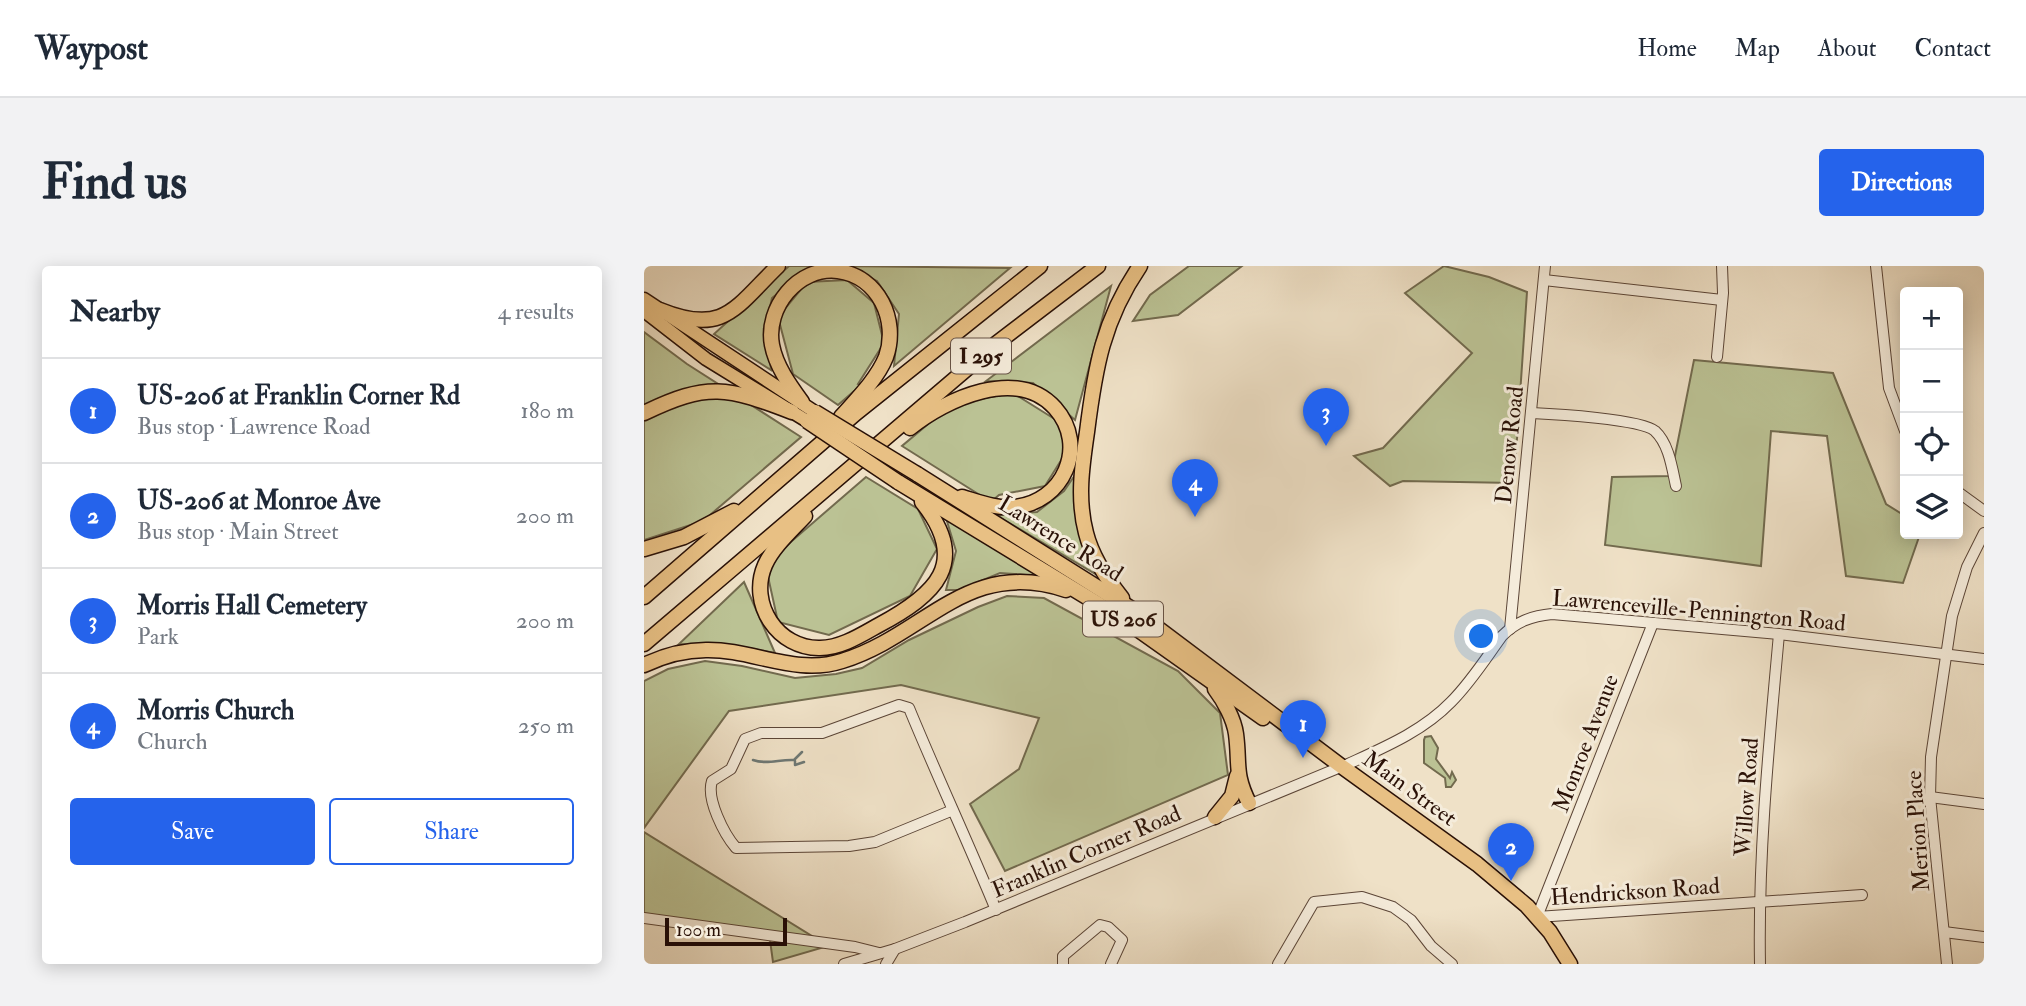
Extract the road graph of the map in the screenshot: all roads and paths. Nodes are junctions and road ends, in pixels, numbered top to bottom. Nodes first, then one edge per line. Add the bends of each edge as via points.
1 (778, 266) edge
2 (1040, 266) edge
3 (1098, 266) edge
4 (1140, 266) edge
5 (1545, 266) edge
6 (1722, 266) edge
7 (1876, 266) edge
8 (1544, 281) junction
9 (644, 299) edge
10 (1722, 300) junction
11 (660, 310) junction
12 (644, 311) edge
13 (1717, 357) dead end
14 (797, 407) junction
15 (644, 412) edge
16 (1532, 413) junction
17 (811, 416) junction
18 (1900, 420) edge
19 (821, 445) junction
20 (870, 452) junction
21 (795, 467) junction
22 (839, 477) junction
23 (1676, 486) dead end
24 (940, 489) junction
25 (915, 492) junction
26 (1963, 496) edge
27 (1984, 511) edge
28 (1984, 533) edge
29 (644, 549) edge
30 (644, 597) edge
31 (1130, 616) junction
32 (1653, 623) junction
33 (1510, 629) junction
34 (1779, 634) junction
35 (644, 644) edge
36 (1946, 654) junction
37 (1984, 659) edge
38 (644, 665) edge
39 (1210, 682) junction
40 (1341, 766) junction
41 (1237, 775) junction
42 (1930, 797) junction
43 (1249, 803) junction
44 (1984, 804) edge
45 (953, 810) junction
46 (1215, 817) junction
47 (1862, 895) dead end
48 (1759, 901) junction
49 (996, 910) junction
50 (1537, 917) junction
51 (644, 918) edge
52 (1944, 932) junction
53 (1984, 937) edge
54 (895, 949) junction
55 (880, 953) junction
56 (844, 964) edge
57 (886, 964) edge
58 (1063, 964) edge
59 (1111, 964) edge
60 (1278, 964) edge
61 (1452, 964) edge
62 (1570, 964) edge
63 (1760, 964) edge
64 (1947, 964) edge

1 - 11 highway via 734,309 716,319 694,321
2 - 19 highway, I 295
3 - 20 highway, I 295 via 997,343
4 - 31 highway via 1116,305 1099,350 1080,495 1086,534
5 - 8 street, Denow Road
6 - 10 street
7 - 18 street via 1886,370
8 - 10 street
8 - 16 street, Denow Road
9 - 11 main road, Lawrence Road / US 206
10 - 13 street
11 - 14 main road, Lawrence Road / US 206
12 - 14 main road, Lawrence Road / US 206 via 706,359
14 - 15 highway via 712,390 684,395
14 - 17 main road, Lawrence Road / US 206
14 - 19 highway via 773,347 775,312 789,290 804,278 828,271 849,274 870,286 884,305 890,326 889,348 879,370
16 - 23 street via 1649,427 1661,438
16 - 33 street, Denow Road
17 - 24 highway, Lawrence Road / US 206, bridge
17 - 25 highway, Lawrence Road / US 206, bridge
19 - 21 highway, I 295
20 - 22 highway, I 295
20 - 24 highway via 956,400 986,391 1026,391 1045,400 1061,416 1069,436 1069,460 1061,481 1045,497 1029,505 1002,507
21 - 29 highway via 707,527
21 - 30 highway, I 295
22 - 25 highway via 774,551 761,578 761,600 769,620 783,636 802,646 823,648 848,641 894,618 935,585 943,565 944,544 937,523
22 - 35 highway, I 295
24 - 31 highway, Lawrence Road / US 206
25 - 31 highway, Lawrence Road / US 206
26 - 27 street
28 - 36 street, Merion Place via 1958,591
31 - 38 highway via 1047,584 1013,582 964,593 886,642 841,662 787,664 705,650
31 - 39 highway, Lawrence Road / US 206
31 - 40 highway, Lawrence Road / US 206
32 - 33 street, Lawrenceville-Pennington Road via 1552,614 1530,618
32 - 34 street, Lawrenceville-Pennington Road
32 - 50 street, Monroe Avenue
33 - 40 street, Lawrenceville-Pennington Road via 1432,719
34 - 36 street, Lawrenceville-Pennington Road
34 - 48 street, Willow Road
36 - 37 street, Lawrenceville-Pennington Road
36 - 42 street, Merion Place
39 - 40 highway, Lawrence Road / US 206
39 - 41 highway via 1236,731
40 - 43 street, Franklin Corner Road
40 - 50 highway, Main Street / US 206 via 1477,864
41 - 43 highway
41 - 46 highway via 1232,796
42 - 44 street
42 - 52 street, Merion Place
43 - 46 street, Franklin Corner Road
45 - 45 street via 875,842 736,848 709,791 712,781 730,769 745,739 761,733 822,733 899,705 909,708
45 - 49 street
46 - 49 street, Franklin Corner Road
47 - 48 street, Hendrickson Road
48 - 50 street, Hendrickson Road
48 - 63 street, Willow Road
49 - 54 street, Franklin Corner Road
50 - 62 highway, Main Street / US 206
51 - 55 street
52 - 53 street
52 - 64 street, Merion Place
54 - 55 street, Franklin Corner Road
54 - 57 street
55 - 56 street, Franklin Corner Road
58 - 59 street via 1063,956 1100,925 1122,940
60 - 61 street via 1314,902 1362,897 1393,907 1411,920

